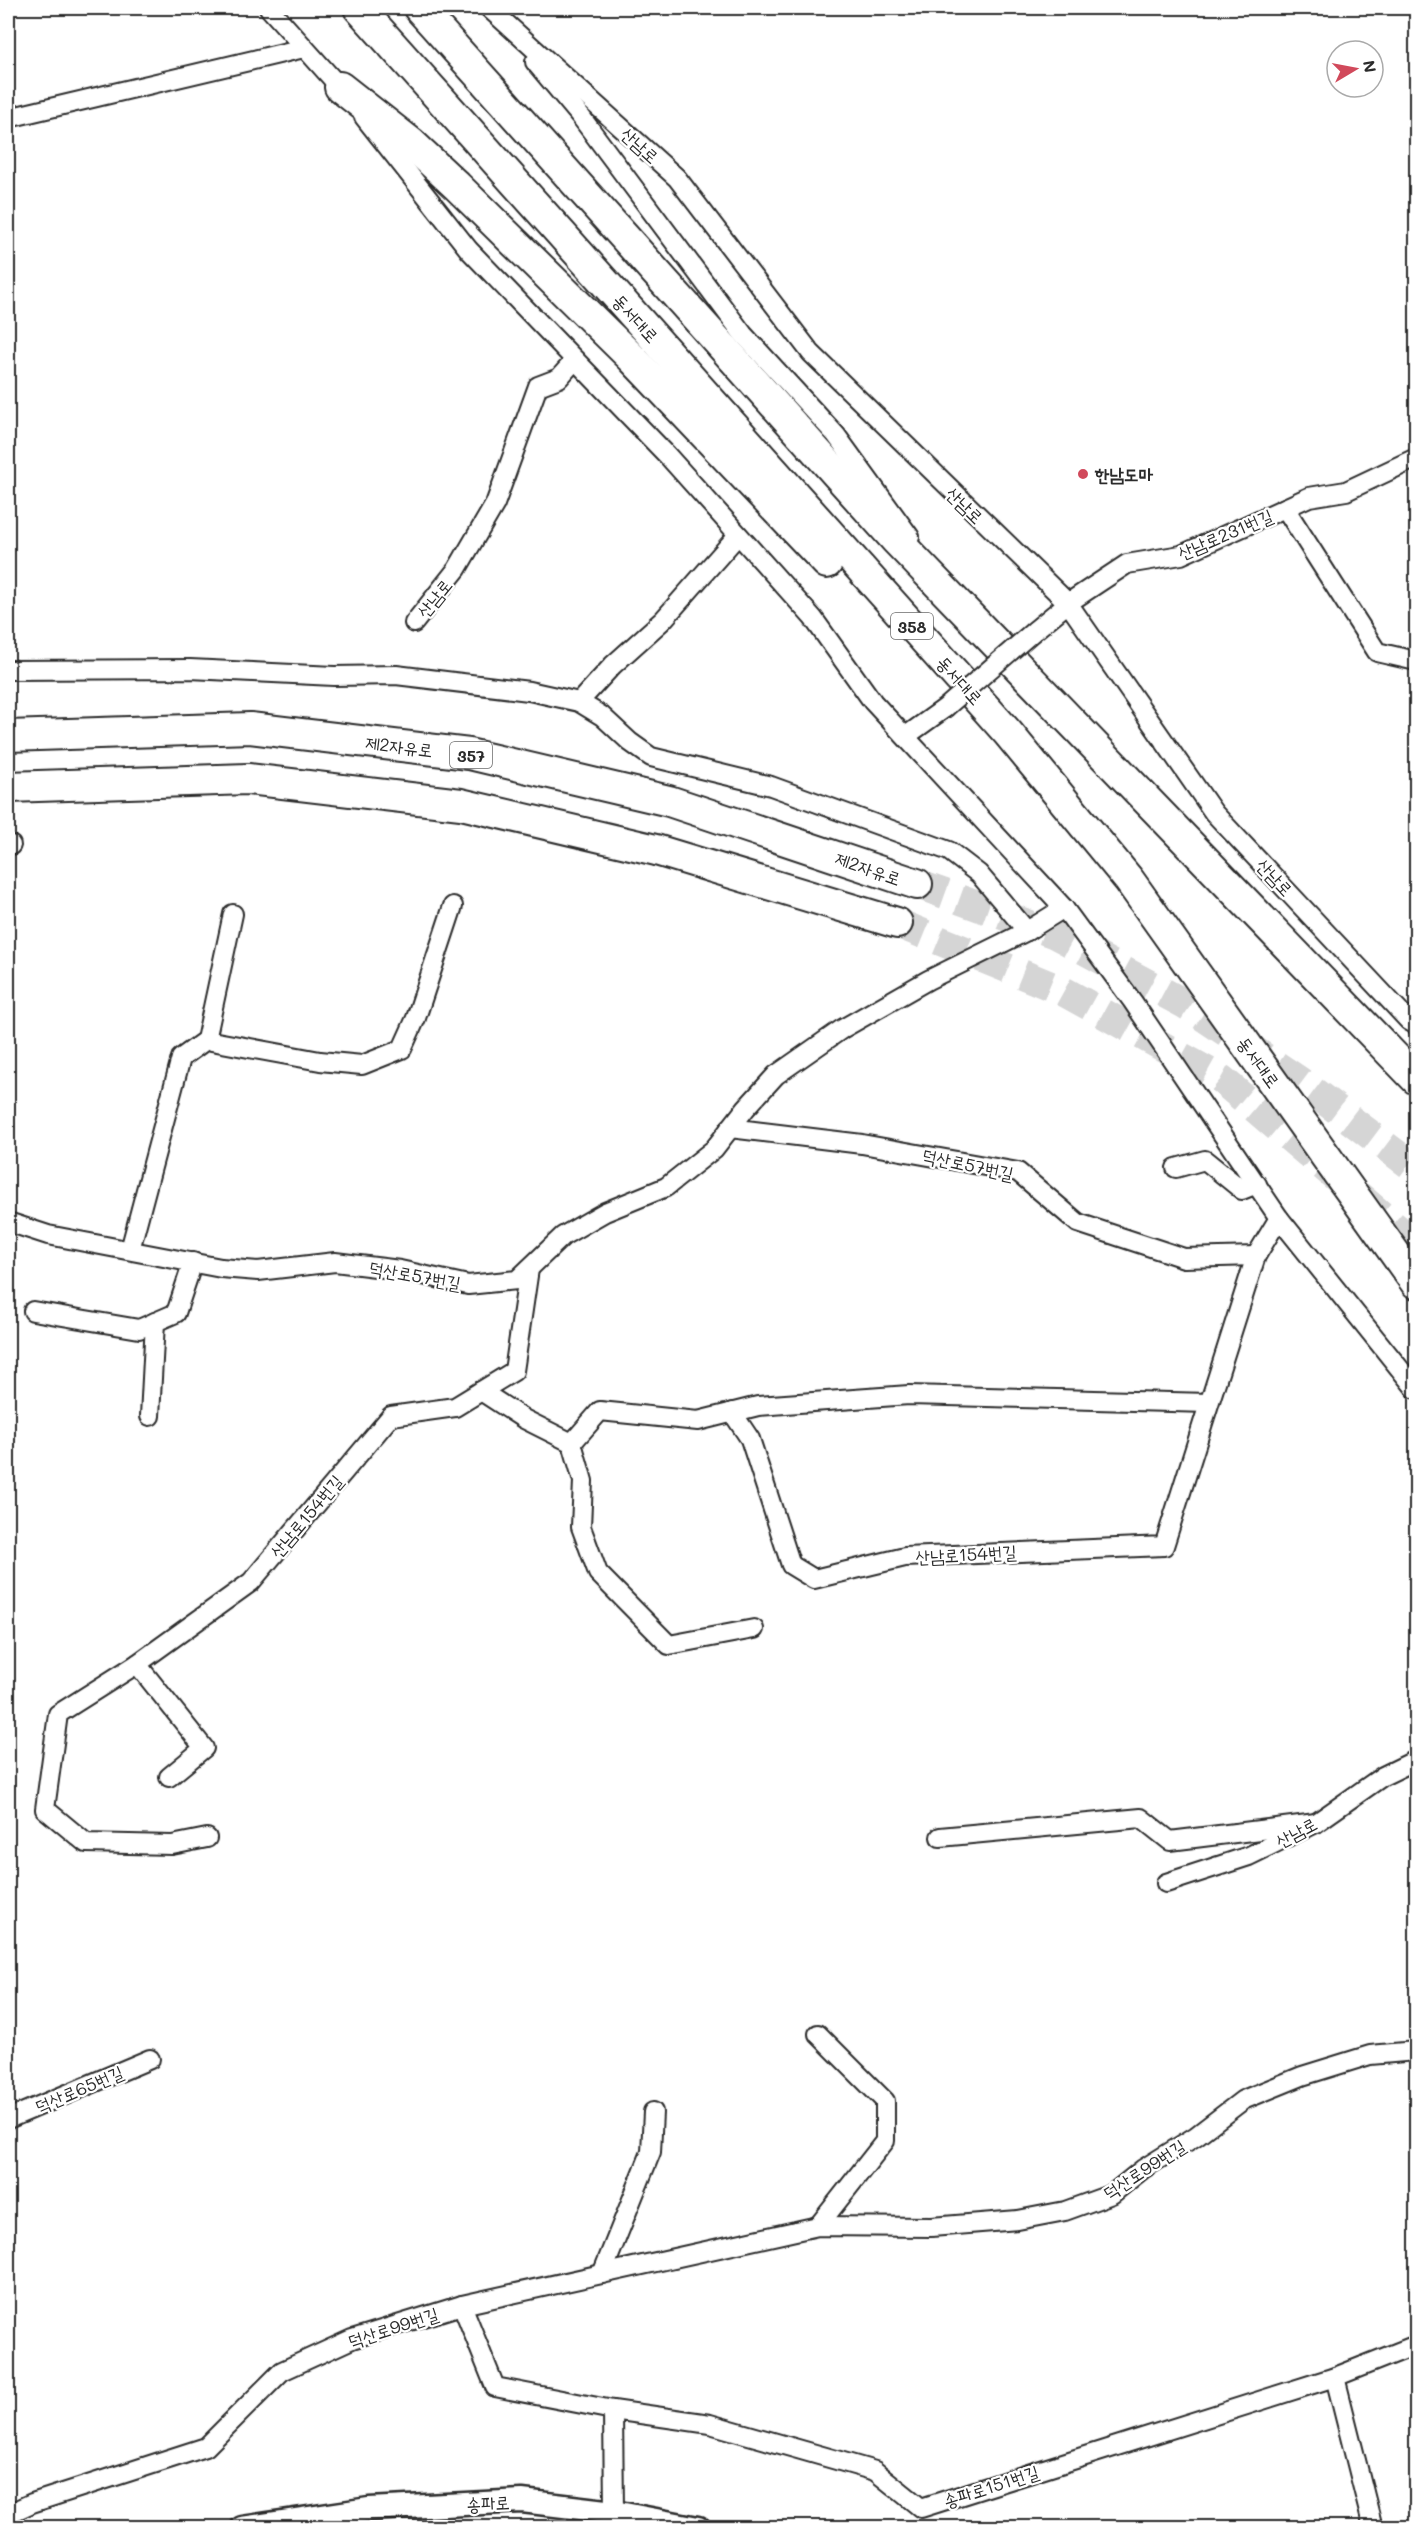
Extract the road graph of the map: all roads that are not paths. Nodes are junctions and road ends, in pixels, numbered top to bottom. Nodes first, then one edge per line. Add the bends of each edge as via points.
1 (269, 8) edge
2 (359, 8) edge
3 (419, 8) edge
4 (490, 10) edge
5 (304, 48) junction
6 (340, 87) junction
7 (8, 118) edge
8 (575, 360) junction
9 (1416, 458) edge
10 (1286, 508) junction
11 (738, 536) junction
12 (1068, 603) junction
13 (960, 606) junction
14 (414, 622) dead end
15 (1416, 661) edge
16 (944, 662) junction
17 (8, 670) edge
18 (579, 702) junction
19 (8, 736) edge
20 (906, 736) junction
21 (8, 787) edge
22 (916, 884) tunnel mouth
23 (453, 906) dead end
24 (1064, 908) junction
25 (233, 914) dead end
26 (897, 923) tunnel mouth
27 (1027, 931) junction
28 (1416, 1025) edge
29 (206, 1040) junction
30 (1416, 1079) edge
31 (730, 1128) junction
32 (1176, 1168) dead end
33 (1257, 1184) junction
34 (1279, 1218) junction
35 (8, 1222) edge
36 (130, 1250) junction
37 (1257, 1256) junction
38 (193, 1262) junction
39 (529, 1269) junction
40 (1416, 1283) edge
41 (33, 1311) dead end
42 (155, 1322) junction
43 (1416, 1389) edge
44 (481, 1391) junction
45 (1209, 1403) junction
46 (732, 1412) junction
47 (150, 1416) dead end
48 (572, 1443) junction
49 (754, 1629) dead end
50 (137, 1664) junction
51 (1416, 1760) edge
52 (169, 1777) dead end
53 (1316, 1823) junction
54 (939, 1837) dead end
55 (207, 1838) dead end
56 (1166, 1883) dead end
57 (818, 2034) dead end
58 (1416, 2051) edge
59 (150, 2059) dead end
60 (653, 2112) dead end
61 (8, 2120) edge
62 (818, 2226) junction
63 (602, 2274) junction
64 (462, 2305) junction
65 (1416, 2345) edge
66 (1335, 2377) junction
67 (614, 2410) junction
68 (8, 2514) edge
69 (612, 2519) edge
70 (242, 2528) edge
71 (698, 2528) edge
72 (1373, 2528) edge

1 - 5 street
2 - 16 highway, 동서대로 / 358
3 - 13 highway, 358
4 - 12 street, 산남로 via 676,178 811,352
4 - 13 street via 581,117 744,334 836,435
5 - 6 street
5 - 7 street
6 - 8 street via 469,250
6 - 16 highway via 410,142 624,350 863,602
8 - 11 street
8 - 14 street, 산남로 via 559,378 538,386 495,504 457,569
9 - 10 street, 산남로231번길 via 1346,491 1310,498
10 - 12 street, 산남로231번길 via 1181,555 1127,564
10 - 15 street, 산남로231번길 via 1377,652
11 - 18 street via 663,620
11 - 20 street via 813,618 873,702
12 - 20 street, 산남로231번길, bridge via 945,708
12 - 28 street, 산남로 via 1215,813
13 - 30 highway, 358
16 - 40 highway, 동서대로 / 358 via 1129,879
17 - 18 street via 190,669 396,675 529,691
18 - 27 street via 651,757 771,786 949,851 979,874
19 - 22 highway, 제2자유로 / 357 via 250,728 469,754 669,801
20 - 24 street
21 - 26 highway via 248,779 461,804 656,850
23 - 29 street via 416,1018 402,1048 362,1065
24 - 27 street, 덕산로57번길
24 - 33 street
25 - 29 street
27 - 31 street, 덕산로57번길 via 927,980 842,1029 776,1075
29 - 36 street via 181,1058
31 - 37 street, 덕산로57번길 via 862,1144 1018,1172 1078,1223 1184,1258
31 - 39 street, 덕산로57번길 via 714,1149 666,1187 605,1212 563,1236
32 - 33 street via 1206,1160 1242,1190
33 - 34 street
34 - 37 street, 산남로154번길
34 - 43 street
35 - 36 street, 덕산로57번길 via 48,1235
36 - 38 street, 덕산로57번길
37 - 45 street, 산남로154번길
38 - 39 street, 덕산로57번길 via 258,1271 335,1262 400,1270 468,1285 517,1280
38 - 42 street via 176,1313
39 - 44 street, 산남로154번길 via 514,1371
41 - 42 street via 139,1329
42 - 47 street
44 - 48 street
44 - 50 street, 산남로154번길 via 455,1407 391,1416 251,1582
45 - 46 street via 909,1395 758,1406
45 - 46 street, 산남로154번길 via 1164,1546 905,1557 814,1579 790,1565 750,1439
46 - 48 street via 698,1421 600,1411
48 - 49 street via 583,1481 581,1527 598,1573 669,1645
50 - 52 street via 204,1748
50 - 55 street, 산남로154번길 via 57,1714 45,1809 86,1843 172,1845
51 - 53 street, 산남로 via 1383,1776
53 - 54 street via 1170,1841 1141,1818
53 - 56 street, 산남로 via 1249,1856
57 - 62 street via 885,2102 885,2141
58 - 62 street, 덕산로99번길 via 1370,2055 1243,2100 1112,2194 1065,2211 1018,2220 931,2227
59 - 61 street, 덕산로65번길
60 - 63 street via 651,2152
62 - 63 street, 덕산로99번길
63 - 64 street, 덕산로99번길
64 - 67 street via 495,2387
64 - 68 street, 덕산로99번길 via 352,2339 282,2372 206,2447
65 - 66 street, 송파로151번길
66 - 67 street, 송파로151번길 via 921,2508 875,2470 710,2424
66 - 72 street
67 - 69 street
69 - 70 street, 송파로 via 522,2501 369,2509
69 - 71 street, 송파로

